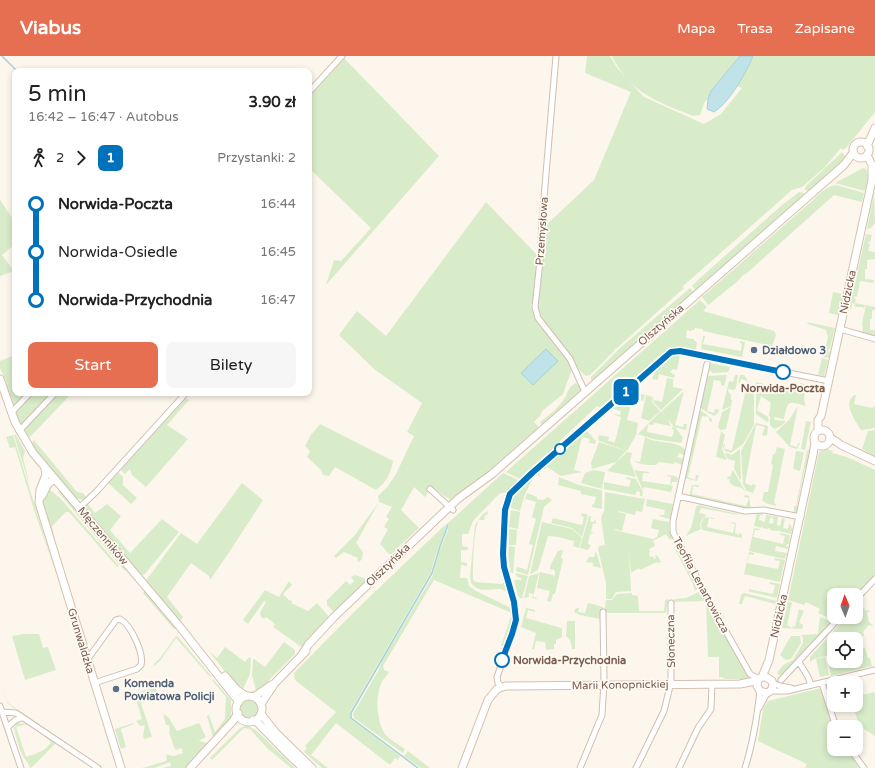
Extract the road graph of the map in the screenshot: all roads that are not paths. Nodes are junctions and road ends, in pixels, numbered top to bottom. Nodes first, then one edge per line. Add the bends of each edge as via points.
1 (342, 56) edge
2 (554, 57) edge
3 (312, 89) edge
4 (874, 130) edge
5 (865, 144) junction
6 (860, 156) junction
7 (874, 180) edge
8 (840, 329) junction
9 (875, 339) edge
10 (708, 364) dead end
11 (0, 379) edge
12 (829, 381) junction
13 (585, 392) junction
14 (27, 396) edge
15 (52, 396) edge
16 (183, 396) edge
17 (11, 413) junction
18 (821, 430) junction
19 (19, 431) junction
20 (829, 440) junction
21 (817, 444) junction
22 (875, 461) edge
23 (45, 469) junction
24 (54, 479) junction
25 (430, 489) dead end
26 (678, 496) junction
27 (78, 508) junction
28 (451, 508) junction
29 (42, 514) junction
30 (801, 517) junction
31 (875, 579) edge
32 (863, 592) edge
33 (671, 603) dead end
34 (602, 612) dead end
35 (834, 624) edge
36 (180, 627) junction
37 (87, 660) junction
38 (769, 660) junction
39 (799, 662) junction
40 (875, 670) edge
41 (760, 679) junction
42 (781, 680) dead end
43 (771, 681) junction
44 (94, 683) junction
45 (274, 683) junction
46 (822, 683) junction
47 (670, 684) junction
48 (712, 684) junction
49 (740, 684) junction
50 (603, 685) junction
51 (811, 685) junction
52 (502, 687) junction
53 (794, 689) junction
54 (764, 691) junction
55 (246, 696) junction
56 (254, 697) junction
57 (239, 702) junction
58 (261, 704) junction
59 (0, 706) edge
60 (2, 712) junction
61 (11, 713) junction
62 (238, 713) junction
63 (261, 714) junction
64 (22, 718) junction
65 (5, 719) junction
66 (14, 720) junction
67 (245, 720) junction
68 (254, 720) junction
69 (834, 720) edge
70 (8, 727) junction
71 (855, 756) edge
72 (21, 768) edge
73 (98, 768) edge
74 (121, 768) edge
75 (190, 768) edge
76 (194, 768) edge
77 (303, 768) edge
78 (312, 768) edge
79 (462, 768) edge
80 (580, 768) edge
81 (636, 768) edge
82 (679, 768) edge
83 (745, 768) edge
84 (864, 768) edge

1 - 3 street
2 - 13 street, Przemysłowa via 535,307 538,318 570,359
4 - 5 main road
5 - 6 main road via 869,150
5 - 6 main road, Olsztyńska via 855,144 853,148
6 - 7 main road, Nidzicka via 872,165
6 - 13 main road, Olsztyńska via 844,165
7 - 8 main road, Nidzicka
8 - 9 street
8 - 12 main road, Nidzicka
10 - 26 street, Teofila Lenartowicza
11 - 17 main road
12 - 18 main road, Nidzicka via 818,420
12 - 52 street via 680,351 671,352 532,473 510,494 505,510 504,567 514,602 516,620 499,673
13 - 28 main road, Olsztyńska
14 - 17 street
15 - 19 street
16 - 27 street via 96,492
17 - 19 main road
18 - 20 main road via 828,433
18 - 21 main road via 814,435
19 - 23 main road, Męczenników
20 - 21 main road via 824,445
20 - 22 main road
21 - 30 main road, Nidzicka
23 - 24 main road, Męczenników
23 - 29 main road, Grunwaldzka via 46,475 38,497
24 - 27 main road, Męczenników
24 - 29 main road, Grunwaldzka via 43,493
25 - 28 street
26 - 30 street via 745,511 764,510
26 - 41 street, Teofila Lenartowicza via 672,525 677,541 750,674
27 - 36 main road, Męczenników
28 - 45 main road, Olsztyńska
29 - 37 main road, Grunwaldzka
30 - 38 main road, Nidzicka
31 - 32 street
33 - 47 street, Słoneczna
34 - 50 street
35 - 39 street
36 - 55 main road, Męczenników via 237,690
36 - 57 main road, Męczenników
37 - 44 main road, Grunwaldzka
37 - 44 street via 116,620 122,620 128,627 142,658 142,665 137,669
38 - 41 main road
38 - 43 main road
39 - 42 street
39 - 51 street
40 - 46 street
41 - 43 main road via 766,677
41 - 49 main road
41 - 54 main road via 757,684
43 - 53 street
43 - 54 main road
44 - 74 main road, Grunwaldzka
45 - 56 main road, Olsztyńska
45 - 58 main road, Olsztyńska
46 - 51 street
46 - 69 street
47 - 48 main road, Marii Konopnickiej
47 - 50 main road, Marii Konopnickiej
47 - 81 street, Słoneczna via 665,707
48 - 49 main road, Marii Konopnickiej
48 - 82 street via 711,709 698,728
49 - 54 main road
50 - 52 main road, Marii Konopnickiej
50 - 80 street via 601,720
51 - 53 street
52 - 79 main road via 492,693 488,700
53 - 54 street
54 - 83 street
55 - 56 main road
55 - 57 main road
56 - 58 main road
57 - 62 main road
58 - 63 main road
59 - 60 street
60 - 61 street
60 - 65 street
61 - 64 street via 16,713
61 - 65 street
62 - 67 main road
62 - 75 main road via 234,721
63 - 68 main road
63 - 78 main road via 276,733
64 - 66 street
64 - 73 street
65 - 66 street
65 - 70 street
66 - 70 street
67 - 68 main road
67 - 76 main road via 223,737
68 - 77 main road
70 - 72 street
71 - 84 street

